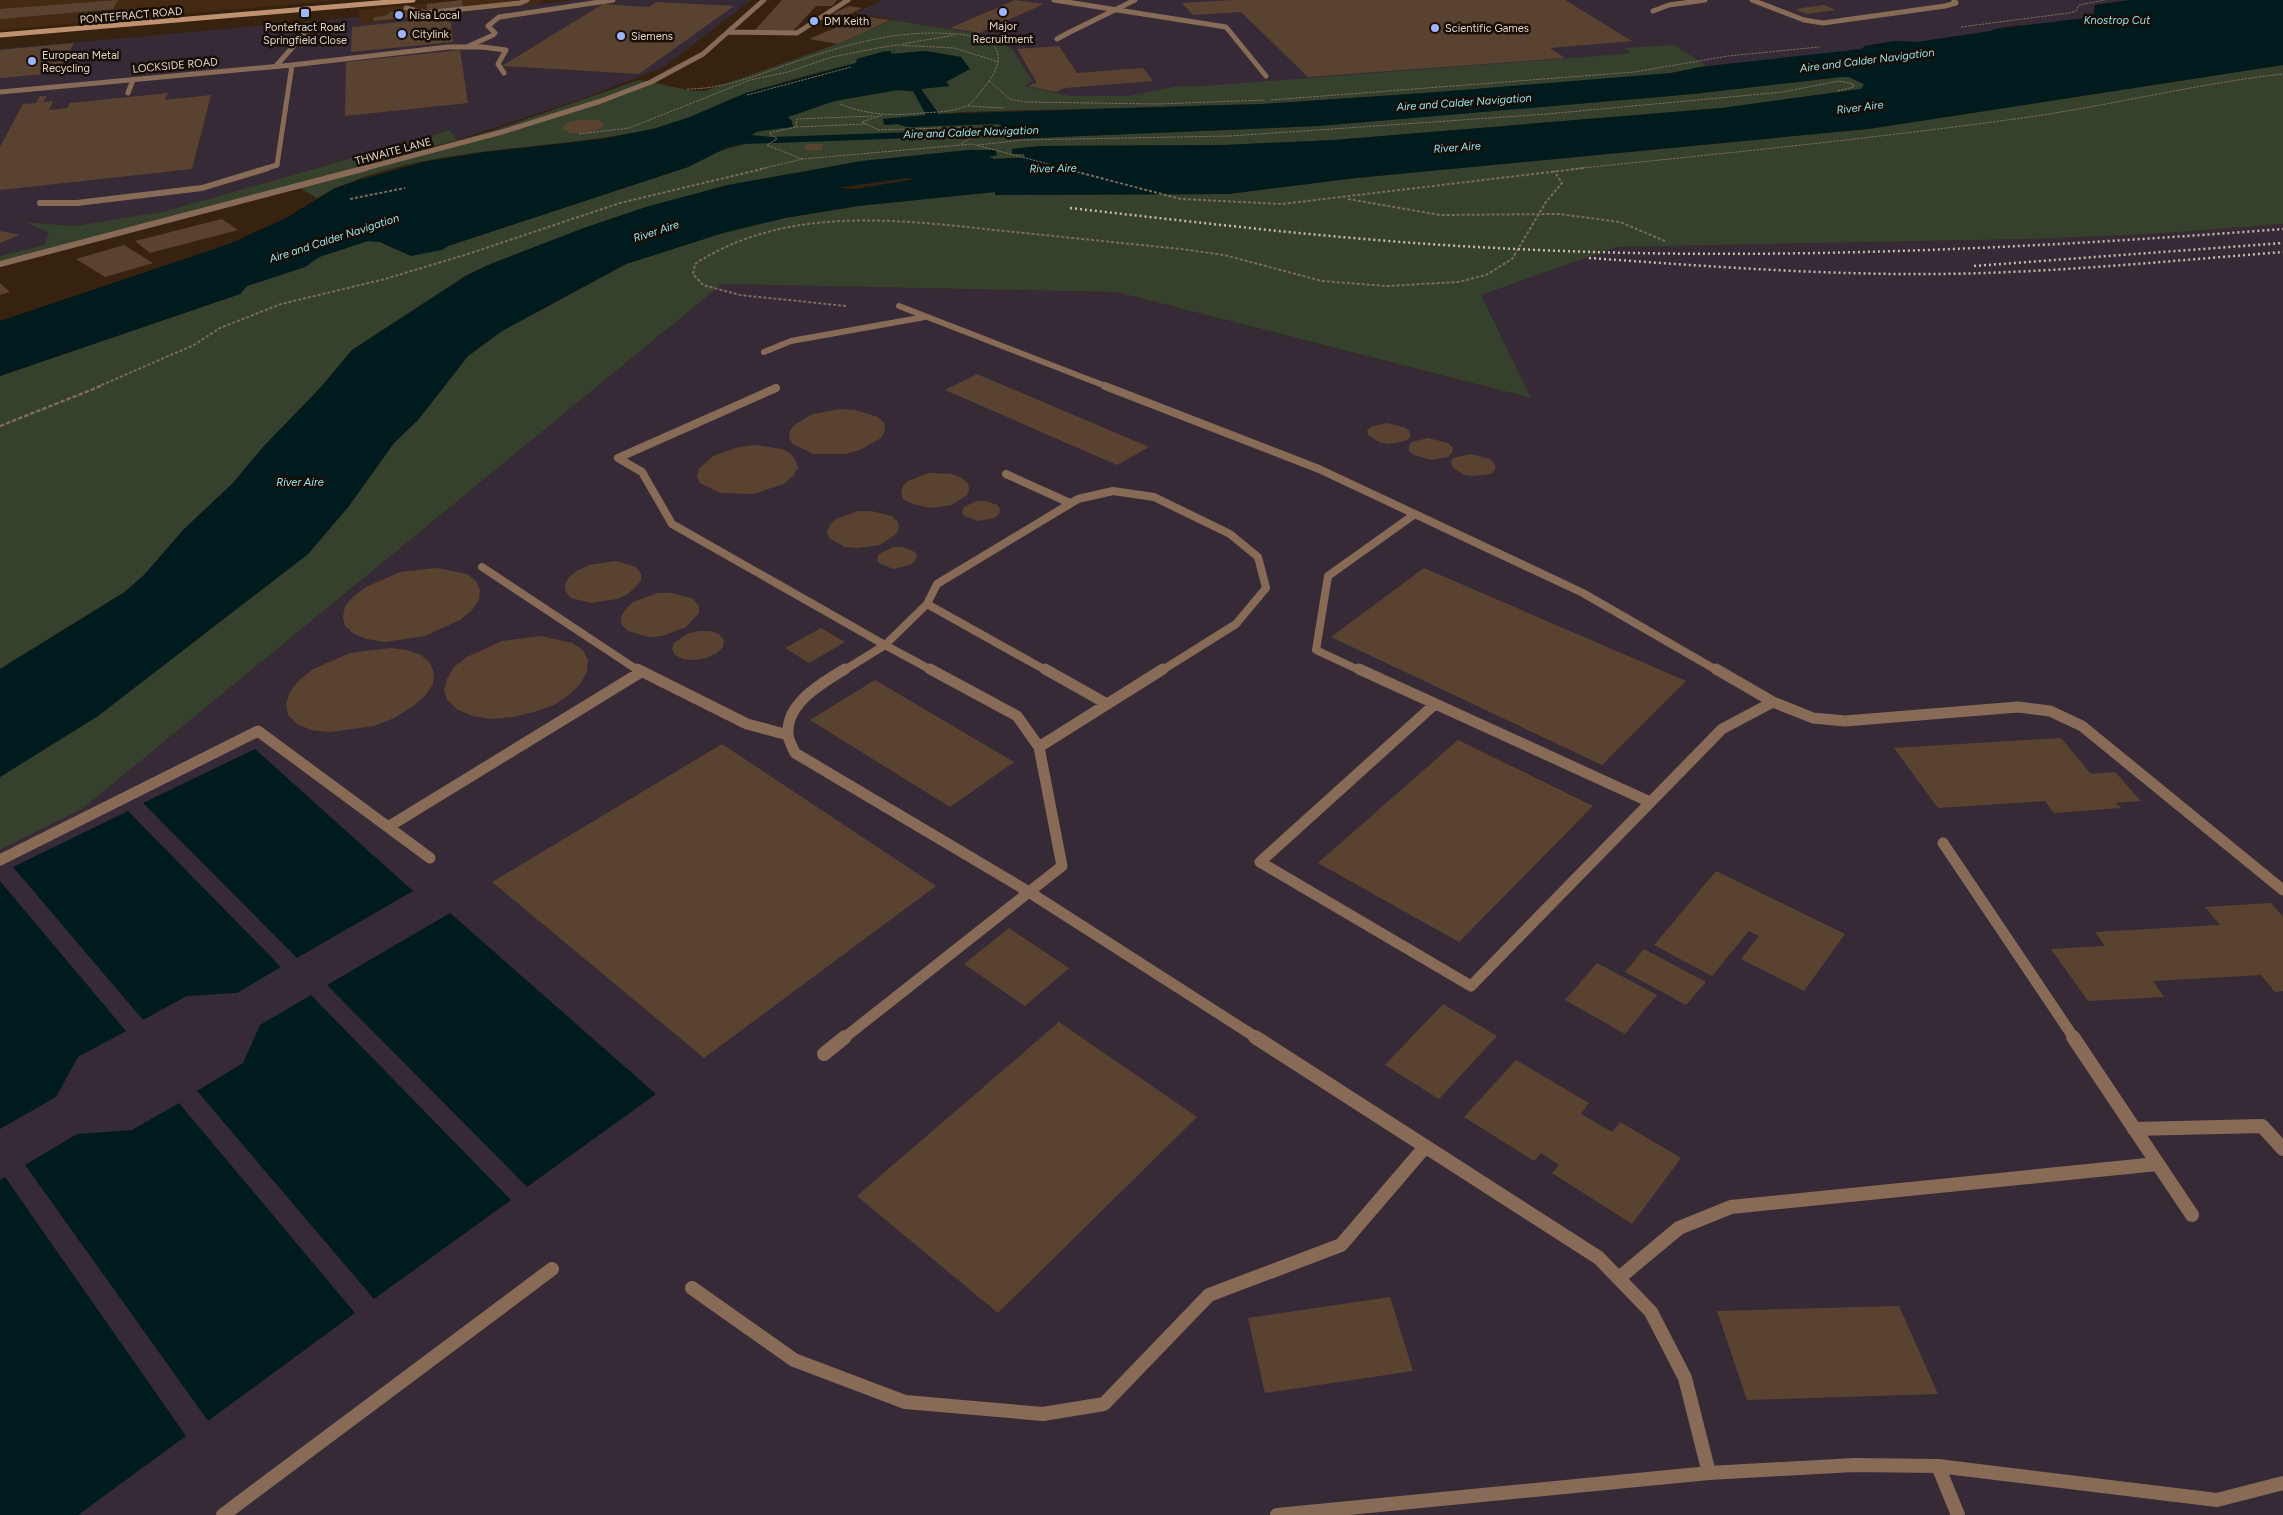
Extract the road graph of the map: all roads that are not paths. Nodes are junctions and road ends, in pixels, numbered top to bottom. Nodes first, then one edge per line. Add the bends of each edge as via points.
1 (413, 0) edge
2 (514, 0) edge
3 (527, 0) edge
4 (613, 0) edge
5 (764, 0) edge
6 (848, 0) edge
7 (1054, 0) edge
8 (1135, 0) edge
9 (1704, 0) edge
10 (1752, 0) edge
11 (1954, 0) edge
12 (396, 2) junction
13 (483, 3) edge
14 (454, 4) dead end
15 (426, 6) dead end
16 (406, 8) junction
17 (1116, 10) junction
18 (1653, 11) dead end
19 (322, 26) dead end
20 (728, 32) junction
21 (0, 35) edge
22 (1057, 39) dead end
23 (469, 46) junction
24 (292, 65) junction
25 (276, 66) junction
26 (504, 73) dead end
27 (1266, 76) dead end
28 (133, 80) junction
29 (0, 92) edge
30 (128, 93) dead end
31 (40, 203) dead end
32 (0, 264) edge
33 (899, 306) dead end
34 (926, 317) junction
35 (764, 352) dead end
36 (776, 388) dead end
37 (1006, 474) dead end
38 (1070, 503) junction
39 (1415, 514) junction
40 (482, 567) dead end
41 (928, 604) junction
42 (885, 645) junction
43 (641, 672) junction
44 (1773, 702) junction
45 (1107, 704) junction
46 (1435, 704) junction
47 (788, 735) junction
48 (1039, 747) junction
49 (1650, 802) junction
50 (388, 827) junction
51 (1943, 843) dead end
52 (430, 858) dead end
53 (0, 860) edge
54 (2283, 890) edge
55 (1029, 892) junction
56 (824, 1054) dead end
57 (2134, 1129) junction
58 (1425, 1147) junction
59 (2283, 1149) edge
60 (2157, 1164) junction
61 (2192, 1215) dead end
62 (552, 1269) dead end
63 (1619, 1278) junction
64 (692, 1288) dead end
65 (1938, 1466) junction
66 (1709, 1473) junction
67 (2283, 1483) edge
68 (222, 1515) edge
69 (1277, 1515) edge
70 (1958, 1515) edge

1 - 12 main road, PONTEFRACT ROAD
2 - 13 street
3 - 13 street via 520,3
4 - 23 street via 499,18 488,26 495,33 493,35
5 - 20 street, THWAITE LANE
6 - 20 street via 797,33
7 - 17 street
8 - 17 street
9 - 18 street via 1658,7
10 - 11 street via 1804,20 1823,23 1945,6 1956,3
12 - 16 street via 397,7
12 - 21 main road, PONTEFRACT ROAD
13 - 14 street
13 - 16 street via 425,13
15 - 16 street
17 - 22 street
17 - 27 street via 1226,27
19 - 25 street via 305,33
20 - 32 street, THWAITE LANE via 696,60 650,82 502,132
23 - 24 street, LOCKSIDE ROAD
23 - 26 street, LOCKSIDE ROAD via 506,50 498,64
24 - 25 street, LOCKSIDE ROAD
24 - 31 street via 277,165 202,188 77,203
25 - 28 street, LOCKSIDE ROAD
28 - 29 street, LOCKSIDE ROAD
28 - 30 street
33 - 34 street
34 - 35 street via 791,342
34 - 39 street via 1319,469
36 - 42 street via 618,458 642,472 672,524
37 - 38 street
38 - 41 street via 936,584
38 - 45 street via 1078,498 1113,491 1154,497 1230,534 1258,557 1266,588 1236,624
39 - 44 street via 1583,593
39 - 46 street via 1328,576 1316,650
40 - 43 street
41 - 42 street
41 - 45 street
42 - 47 street via 804,698 791,716
42 - 48 street via 1017,716
43 - 47 street via 747,724
43 - 50 street
44 - 49 street via 1722,729
44 - 54 street via 1813,718 1845,721 2018,708 2050,711 2082,726
45 - 48 street
46 - 49 street
46 - 49 street via 1260,862 1471,986
47 - 55 street via 795,753
48 - 55 street via 1062,866
50 - 52 street
50 - 53 street via 258,731
51 - 57 street
55 - 56 street
55 - 58 street
57 - 59 street via 2262,1126
57 - 60 street
58 - 63 street via 1599,1258
58 - 64 street via 1341,1245 1208,1295 1104,1404 1043,1414 904,1402 794,1360
60 - 61 street
60 - 63 street via 1730,1207 1679,1228
62 - 68 street
63 - 66 street via 1651,1312 1685,1378
65 - 66 street via 1854,1465
65 - 67 street via 2217,1500
65 - 70 street
66 - 69 street

